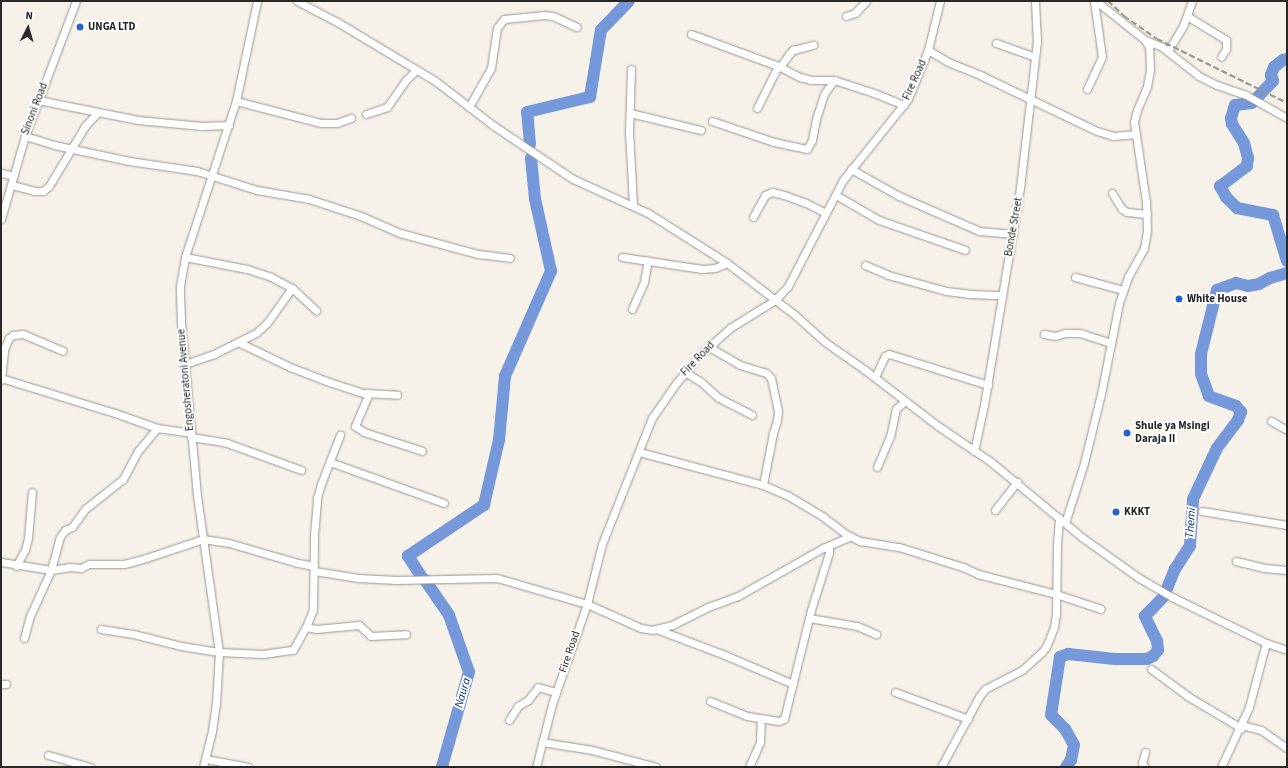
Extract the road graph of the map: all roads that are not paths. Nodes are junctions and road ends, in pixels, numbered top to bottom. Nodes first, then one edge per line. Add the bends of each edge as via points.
1 (76, 1) edge
2 (257, 1) edge
3 (297, 1) edge
4 (866, 1) edge
5 (940, 1) edge
6 (1035, 1) edge
7 (1095, 1) edge
8 (1192, 1) edge
9 (846, 16) dead end
10 (1188, 16) junction
11 (576, 27) dead end
12 (691, 34) dead end
13 (1145, 40) junction
14 (996, 43) dead end
15 (813, 45) dead end
16 (928, 50) junction
17 (1168, 51) junction
18 (1035, 57) junction
19 (1221, 57) dead end
20 (779, 67) junction
21 (631, 69) dead end
22 (416, 70) junction
23 (834, 80) junction
24 (1087, 89) dead end
25 (38, 100) junction
26 (236, 101) junction
27 (1031, 101) junction
28 (904, 105) junction
29 (469, 107) junction
30 (757, 108) dead end
31 (97, 113) junction
32 (630, 113) junction
33 (366, 114) dead end
34 (351, 118) dead end
35 (1287, 118) edge
36 (712, 121) dead end
37 (229, 125) junction
38 (701, 130) dead end
39 (1136, 134) junction
40 (25, 136) junction
41 (73, 149) junction
42 (851, 169) junction
43 (1, 173) edge
44 (14, 176) junction
45 (213, 176) junction
46 (12, 185) junction
47 (1112, 193) dead end
48 (836, 195) junction
49 (634, 205) junction
50 (826, 213) junction
51 (1147, 214) junction
52 (752, 217) dead end
53 (1, 219) edge
54 (1013, 234) junction
55 (965, 250) dead end
56 (186, 257) junction
57 (622, 257) dead end
58 (510, 258) dead end
59 (648, 260) junction
60 (727, 263) junction
61 (865, 266) dead end
62 (1075, 277) dead end
63 (292, 288) junction
64 (1123, 290) junction
65 (1002, 294) junction
66 (775, 300) junction
67 (632, 309) dead end
68 (316, 310) dead end
69 (1044, 334) dead end
70 (238, 342) junction
71 (1111, 343) junction
72 (709, 347) junction
73 (63, 351) dead end
74 (185, 364) junction
75 (685, 372) junction
76 (875, 377) junction
77 (1, 379) edge
78 (988, 385) junction
79 (369, 393) junction
80 (398, 395) dead end
81 (905, 401) junction
82 (752, 415) dead end
83 (1271, 421) dead end
84 (157, 428) junction
85 (1287, 430) edge
86 (191, 435) junction
87 (340, 435) dead end
88 (422, 451) dead end
89 (974, 451) junction
90 (639, 452) junction
91 (330, 462) junction
92 (877, 468) dead end
93 (301, 470) dead end
94 (1017, 482) junction
95 (763, 485) junction
96 (32, 492) dead end
97 (444, 503) dead end
98 (995, 510) dead end
99 (1202, 511) dead end
100 (1062, 520) junction
101 (1287, 525) edge
102 (851, 536) junction
103 (203, 539) junction
104 (829, 546) junction
105 (1236, 561) dead end
106 (1, 562) edge
107 (16, 566) junction
108 (314, 568) junction
109 (51, 570) junction
110 (1287, 570) edge
111 (1056, 594) junction
112 (587, 604) junction
113 (1101, 608) dead end
114 (809, 618) junction
115 (306, 627) junction
116 (101, 629) dead end
117 (656, 629) junction
118 (406, 634) dead end
119 (876, 634) dead end
120 (24, 638) dead end
121 (1266, 643) junction
122 (1287, 650) edge
123 (219, 652) junction
124 (1151, 669) dead end
125 (793, 684) junction
126 (556, 692) junction
127 (895, 692) dead end
128 (710, 701) dead end
129 (761, 719) junction
130 (968, 719) junction
131 (509, 720) dead end
132 (1241, 726) junction
133 (542, 742) junction
134 (1287, 748) edge
135 (1145, 752) dead end
136 (48, 755) dead end
137 (206, 759) junction
138 (90, 767) edge
139 (203, 767) edge
140 (248, 767) edge
141 (536, 767) edge
142 (656, 767) edge
143 (749, 767) edge
144 (941, 767) edge
145 (1145, 767) edge
146 (1221, 767) edge

1 - 25 street, Sinoni Road
2 - 26 street, Engosheratoni Avenue
3 - 22 street via 339,23
4 - 9 street via 855,12
5 - 16 street, Fire Road
6 - 18 street, Bonde Street
7 - 13 street
7 - 24 street via 1102,57
8 - 10 street
10 - 17 street
10 - 19 street via 1226,40 1226,49
11 - 29 street via 545,14 504,19 497,28 491,68
12 - 20 street
13 - 17 street
13 - 39 street via 1150,55 1150,71 1136,115
14 - 18 street
15 - 20 street via 793,50
16 - 27 street
16 - 28 street, Fire Road
17 - 35 street via 1199,76 1246,95
18 - 27 street, Bonde Street
20 - 23 street via 811,80
20 - 30 street
21 - 32 street
22 - 29 street
22 - 33 street via 386,107
23 - 28 street
23 - 36 street via 824,94 812,140 807,149 774,142
25 - 31 street
25 - 40 street, Sinoni Road
26 - 34 street via 321,123 337,123
26 - 37 street, Engosheratoni Avenue
27 - 39 street via 1107,134
27 - 54 street, Bonde Street
28 - 42 street, Fire Road
29 - 49 street via 573,179 605,195
31 - 37 street via 176,124
31 - 41 street via 85,126
32 - 38 street
32 - 49 street via 629,147
37 - 45 street, Engosheratoni Avenue
39 - 51 street
40 - 41 street
40 - 44 street, Sinoni Road
41 - 45 street
41 - 46 street via 43,191 27,190
42 - 48 street, Fire Road
42 - 54 street via 899,196 979,231
43 - 44 street
44 - 46 street, Sinoni Road
45 - 56 street, Engosheratoni Avenue
45 - 58 street via 257,190 319,202 406,235 478,254
46 - 53 street, Sinoni Road
47 - 51 street via 1122,209
48 - 50 street, Fire Road
48 - 55 street via 879,220
49 - 60 street
50 - 52 street via 799,200 772,192 765,194
50 - 66 street, Fire Road via 793,278
51 - 64 street via 1144,248
54 - 65 street, Bonde Street
56 - 63 street via 259,272
56 - 74 street, Engosheratoni Avenue via 180,296
57 - 59 street
59 - 60 street via 702,270
59 - 67 street via 644,282
60 - 66 street
61 - 65 street via 946,291
62 - 64 street
63 - 68 street
63 - 70 street via 267,323 256,333
64 - 71 street
65 - 78 street, Bonde Street
66 - 72 street, Fire Road via 742,320
66 - 76 street via 822,340
69 - 71 street via 1055,336 1080,333
70 - 74 street
70 - 79 street via 306,374
71 - 100 street via 1084,464
72 - 75 street, Fire Road
72 - 95 street via 740,365 766,373 771,378 778,420
73 - 77 street via 23,334 13,335 4,349
74 - 86 street, Engosheratoni Avenue
75 - 82 street via 719,398
75 - 90 street, Fire Road via 652,418
76 - 78 street via 889,354
76 - 81 street
77 - 84 street
78 - 89 street, Bonde Street
79 - 80 street
79 - 88 street via 355,426 370,434
81 - 89 street
81 - 92 street via 896,409 890,437
83 - 85 street
84 - 86 street
84 - 109 street via 138,451 123,479 85,509 72,528 65,530 60,537
86 - 93 street via 227,443
86 - 103 street, Engosheratoni Avenue
87 - 91 street
89 - 94 street
90 - 95 street
90 - 112 street, Fire Road via 602,544
91 - 97 street
91 - 108 street via 317,498
94 - 98 street
94 - 100 street
95 - 102 street via 787,495
96 - 107 street via 28,538
99 - 101 street
100 - 111 street
100 - 121 street via 1109,558 1156,588
102 - 104 street
102 - 111 street via 860,541 899,547 978,574
103 - 108 street via 229,543
103 - 109 street via 124,564 89,564 81,568
103 - 123 street, Engosheratoni Avenue
104 - 114 street
104 - 117 street via 738,596 672,625
105 - 110 street via 1264,568
106 - 107 street
107 - 109 street
108 - 112 street via 358,578 497,578
108 - 115 street via 313,610
109 - 120 street via 30,616
111 - 113 street
111 - 130 street via 1054,627 1042,652 1022,670 985,689
112 - 117 street via 641,628
112 - 126 street, Fire Road
114 - 119 street via 857,626
114 - 125 street
115 - 118 street via 316,629 359,625 371,636
115 - 123 street via 290,652
116 - 123 street
117 - 125 street
121 - 122 street
121 - 132 street via 1249,707
123 - 137 street, Engosheratoni Avenue via 216,704
124 - 132 street via 1189,697
125 - 129 street via 784,719
126 - 131 street via 538,687 528,700 518,706
126 - 133 street, Fire Road
127 - 130 street
128 - 129 street
129 - 143 street via 760,742
130 - 144 street
132 - 134 street via 1262,730
132 - 146 street
133 - 141 street, Fire Road
133 - 142 street via 607,754
135 - 145 street via 1142,763
136 - 138 street
137 - 139 street, Engosheratoni Avenue
137 - 140 street

